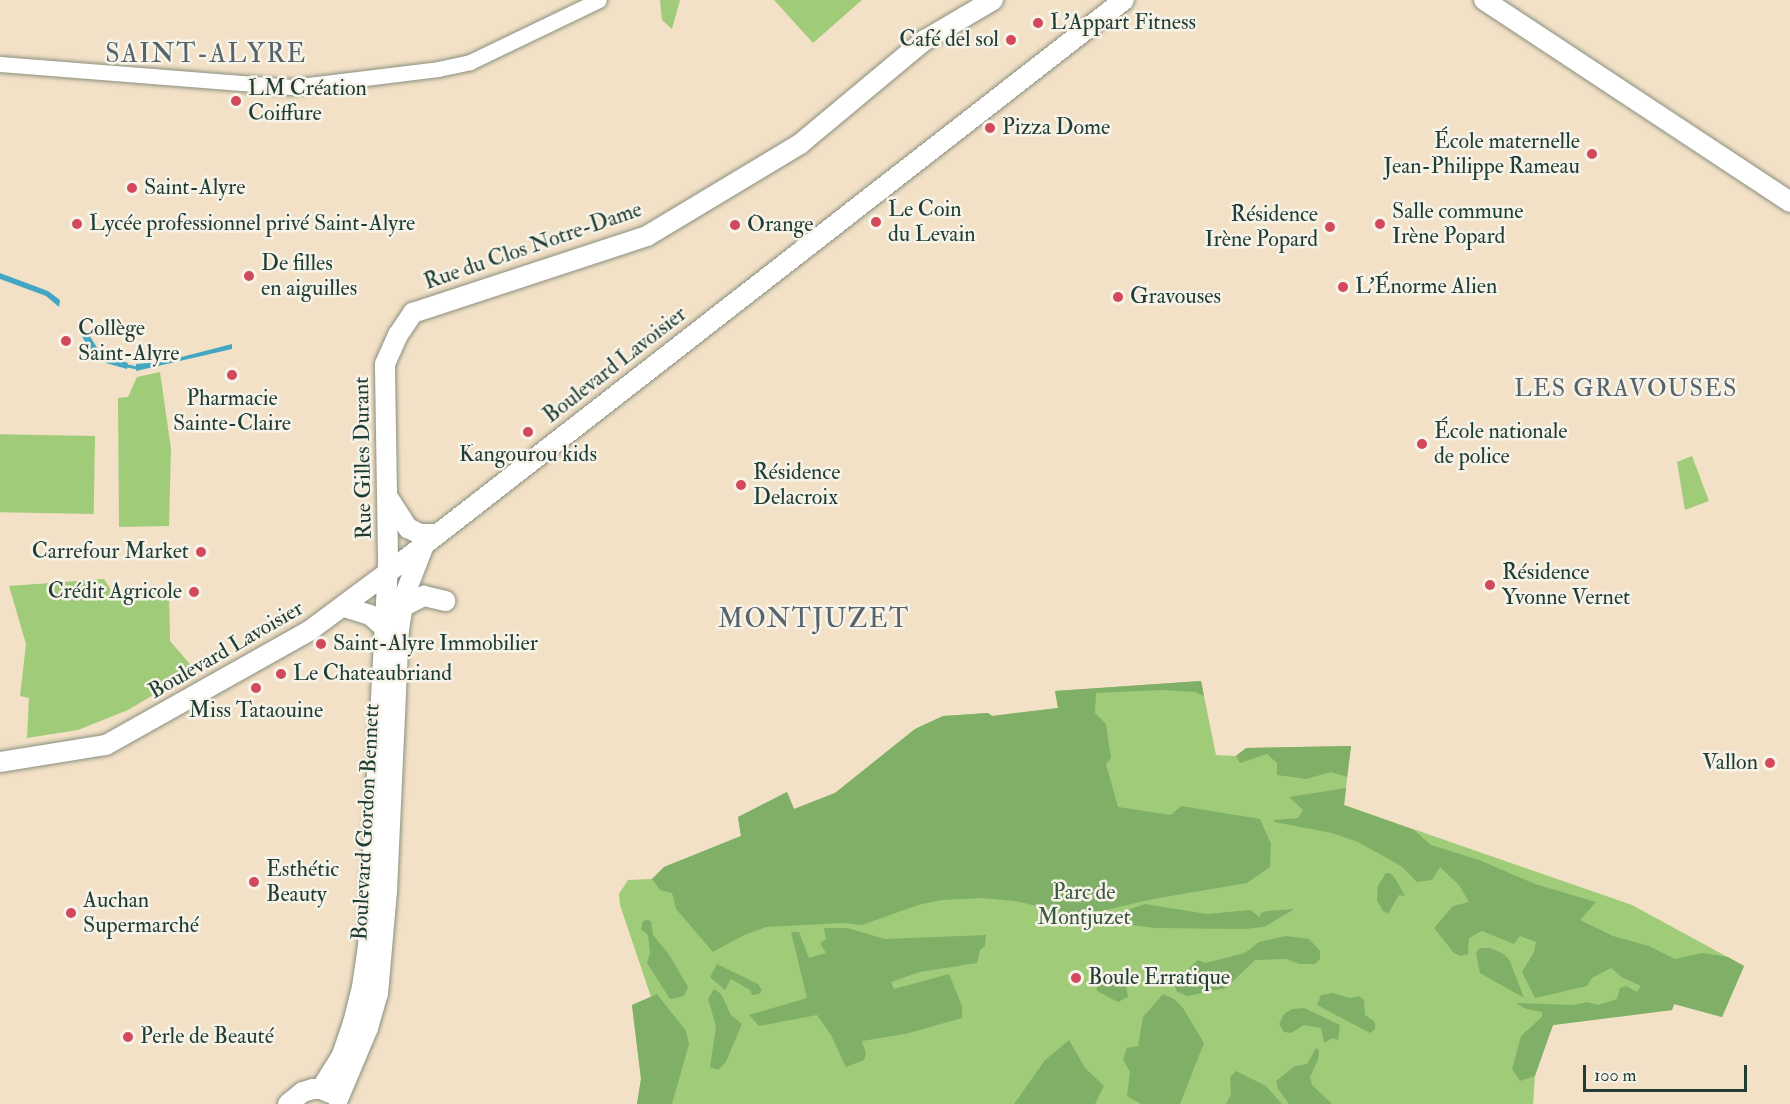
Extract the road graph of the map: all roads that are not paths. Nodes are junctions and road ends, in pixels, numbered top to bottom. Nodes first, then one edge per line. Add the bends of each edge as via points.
1 (599, 0) edge
2 (993, 0) edge
3 (1124, 0) edge
4 (1484, 0) edge
5 (0, 64) edge
6 (1790, 202) edge
7 (413, 313) joint
8 (388, 498) junction
9 (431, 540) junction
10 (388, 573) junction
11 (445, 601) dead end
12 (344, 607) junction
13 (402, 607) junction
14 (385, 628) junction
15 (0, 762) edge
16 (321, 1089) junction
17 (339, 1102) edge
18 (288, 1104) edge

1 - 5 street via 470,62 292,87
2 - 7 main road, Rue du Clos Notre-Dame via 925,40 801,144 647,236
3 - 9 main road, Boulevard Lavoisier
4 - 6 main road
7 - 8 main road, Rue Gilles Durant via 385,364
8 - 9 main road via 408,528
8 - 10 main road, Rue Gilles Durant
9 - 10 main road, Boulevard Lavoisier
9 - 13 main road, Boulevard Gordon Bennett
10 - 12 main road, Boulevard Lavoisier
10 - 14 main road, Boulevard Gordon Bennett
11 - 13 main road via 424,596
12 - 14 main road via 370,615
12 - 15 main road, Boulevard Lavoisier via 292,642 106,745
13 - 17 main road, Boulevard Gordon Bennett via 378,994
14 - 16 main road, Boulevard Gordon Bennett via 365,966 342,1055
16 - 17 main road
16 - 18 main road via 303,1092

